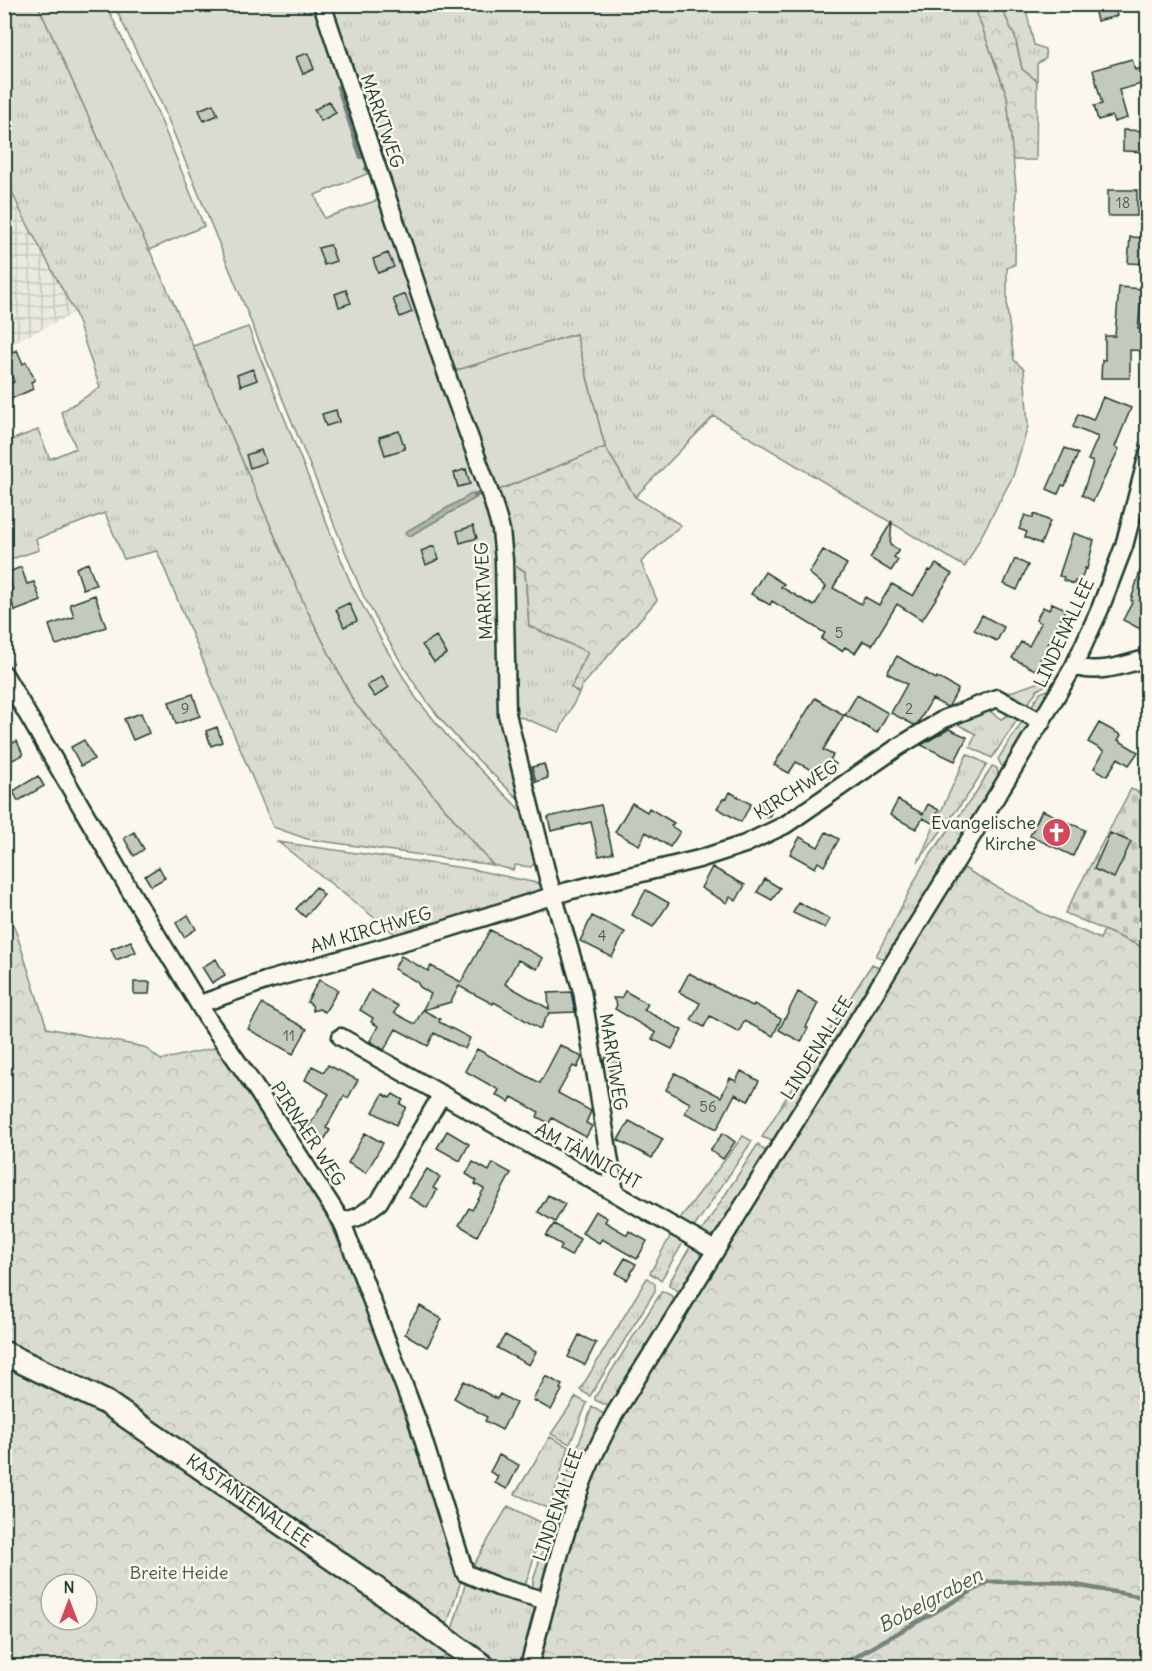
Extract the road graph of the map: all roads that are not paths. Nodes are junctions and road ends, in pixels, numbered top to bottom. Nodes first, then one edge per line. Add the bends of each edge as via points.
1 (322, 4) edge
2 (1148, 454) edge
3 (1148, 658) edge
4 (1074, 666) junction
5 (4, 674) edge
6 (1042, 722) junction
7 (553, 896) junction
8 (200, 1004) junction
9 (341, 1037) dead end
10 (442, 1094) junction
11 (615, 1193) junction
12 (342, 1222) junction
13 (715, 1250) junction
14 (4, 1353) edge
15 (547, 1601) junction
16 (483, 1666) edge
17 (529, 1666) edge

1 - 7 street, MARKTWEG via 501,530 507,714
2 - 4 street, LINDENALLEE via 1124,546
3 - 4 street via 1095,670
4 - 6 street, LINDENALLEE
5 - 8 street, PIRNAER WEG
6 - 7 street, KIRCHWEG via 997,698 944,719 785,825 745,844
6 - 13 street, LINDENALLEE
7 - 8 street, AM KIRCHWEG
7 - 11 street, MARKTWEG via 582,991
8 - 12 street, PIRNAER WEG
9 - 10 street, AM TÄNNICHT
10 - 11 street, AM TÄNNICHT
10 - 12 street via 379,1202 358,1217
11 - 13 street, AM TÄNNICHT
12 - 15 street, PIRNAER WEG via 417,1420 465,1573
13 - 15 street, LINDENALLEE via 601,1440 581,1484
14 - 16 main road, KASTANIENALLEE via 107,1403
15 - 17 street, LINDENALLEE

